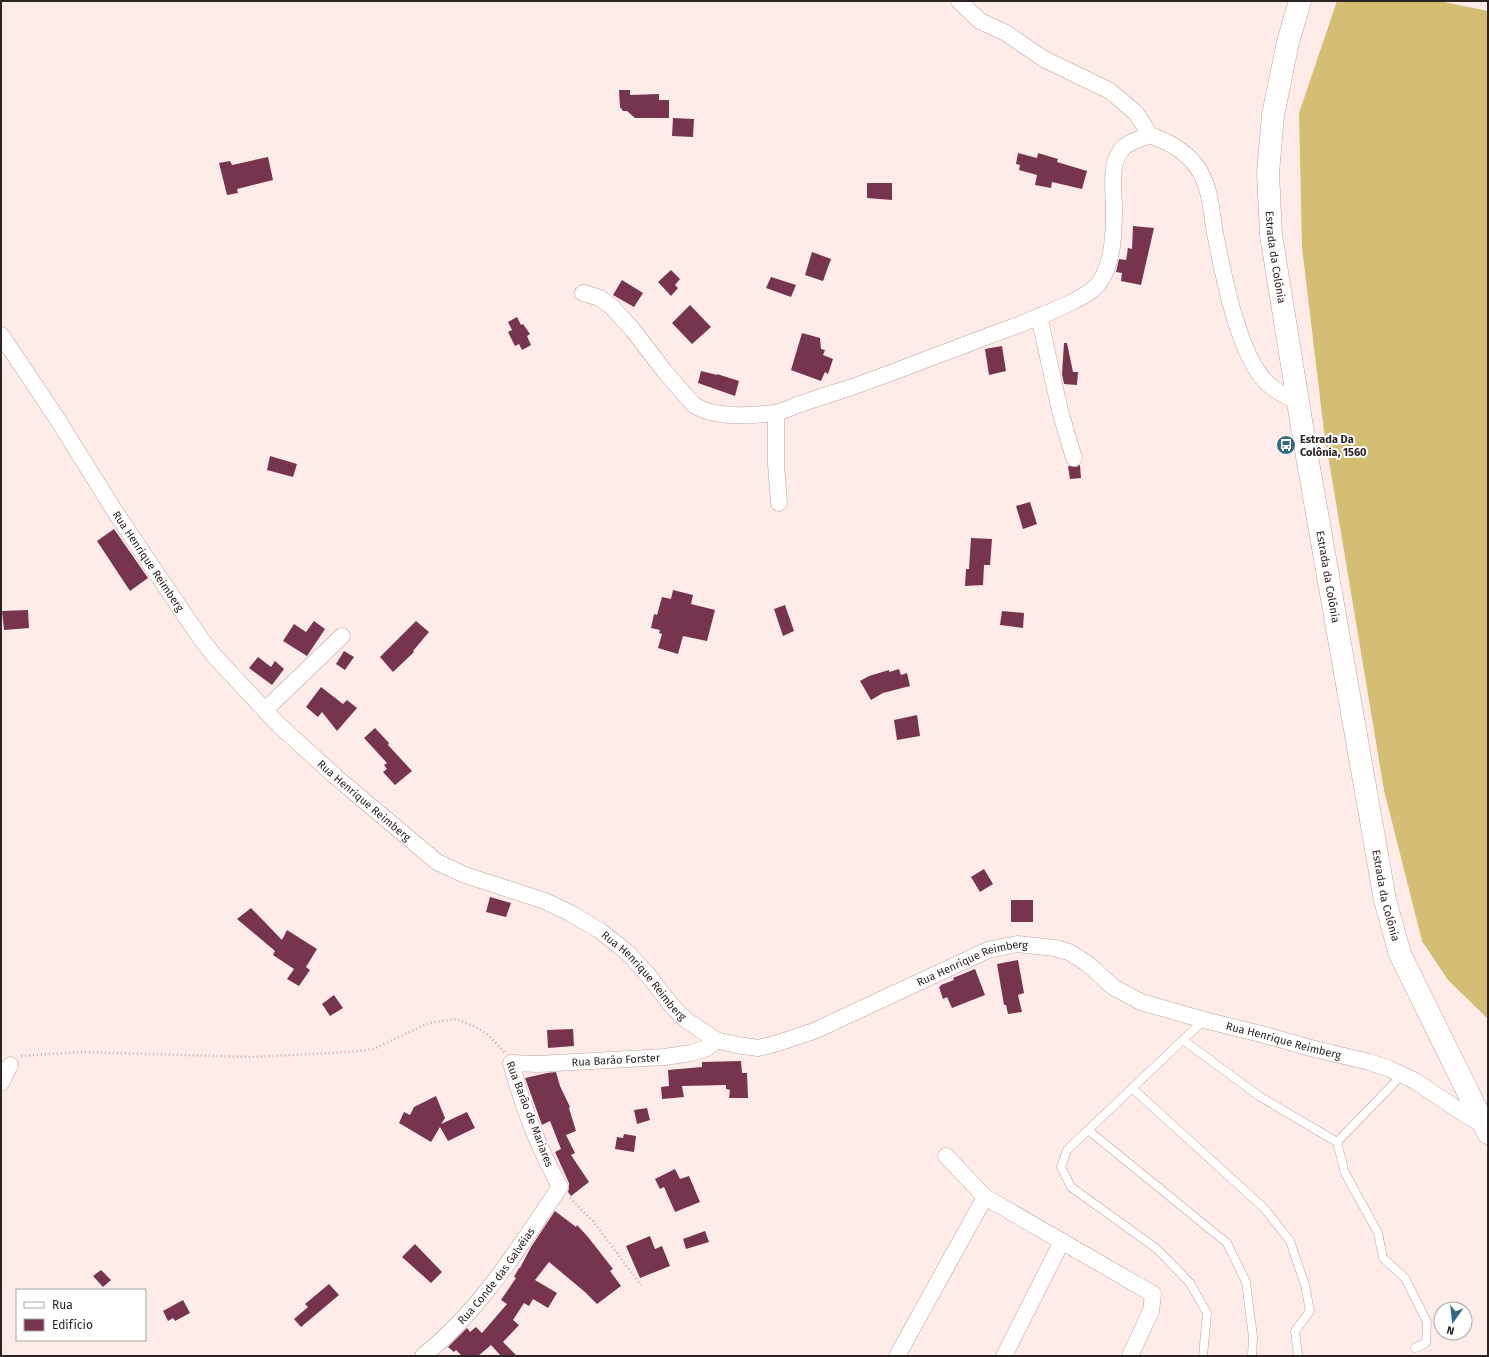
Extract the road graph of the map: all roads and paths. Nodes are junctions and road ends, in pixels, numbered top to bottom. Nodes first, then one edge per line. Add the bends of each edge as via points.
1 (959, 1) edge
2 (1300, 1) edge
3 (1150, 135) junction
4 (583, 293) dead end
5 (1039, 316) junction
6 (1, 335) edge
7 (1299, 402) junction
8 (776, 413) junction
9 (1074, 458) dead end
10 (779, 503) dead end
11 (342, 636) dead end
12 (265, 710) junction
13 (1204, 1020) junction
14 (716, 1040) junction
15 (1183, 1040) junction
16 (510, 1062) junction
17 (10, 1065) joint
18 (1403, 1074) junction
19 (1, 1083) edge
20 (1132, 1088) junction
21 (1487, 1129) edge
22 (1088, 1130) junction
23 (1336, 1142) junction
24 (946, 1156) dead end
25 (560, 1187) junction
26 (985, 1197) junction
27 (1062, 1242) junction
28 (641, 1285) dead end
29 (1416, 1348) dead end
30 (423, 1356) edge
31 (897, 1356) edge
32 (1004, 1356) edge
33 (1130, 1356) edge
34 (1203, 1356) edge
35 (1252, 1356) edge
36 (1298, 1356) edge

1 - 3 street via 980,21 1006,33 1044,59 1110,90 1136,113
2 - 7 main road, Estrada da Colônia via 1288,42 1273,115 1268,172 1271,235
3 - 5 street via 1124,147 1114,166 1110,256 1101,281 1083,296
3 - 7 street via 1180,149 1197,167 1210,197 1225,278 1248,354 1267,383 1282,395
4 - 8 street via 600,298 612,307 694,405 718,413
5 - 8 street via 865,383
5 - 9 street via 1060,410
6 - 12 street, Rua Henrique Reimberg via 180,610 217,658
7 - 21 main road, Estrada da Colônia via 1385,900 1400,954
8 - 10 street
11 - 12 street
12 - 14 street, Rua Henrique Reimberg via 336,777 437,862 465,875 545,901 599,930 628,953 686,1020
13 - 14 street, Rua Henrique Reimberg via 1141,1002 1127,995 1069,952 1017,944 988,950 814,1031 778,1043 758,1048
13 - 15 lane
13 - 18 street, Rua Henrique Reimberg via 1370,1062
14 - 16 street, Rua Barão Forster via 707,1048 665,1057 538,1064
15 - 20 lane
15 - 23 lane via 1259,1096
16 - 17 path, Rua Barão de Mariares via 500,1045 476,1027 456,1019 429,1023 387,1044 352,1052 252,1057 80,1052 23,1056 13,1060
16 - 25 street, Rua Barão de Mariares via 527,1112
17 - 19 street
18 - 21 street, Rua Henrique Reimberg
18 - 23 lane
20 - 22 lane
20 - 36 lane via 1265,1209 1290,1241 1305,1285 1310,1311 1295,1331
22 - 34 lane via 1067,1150 1061,1168 1071,1187 1157,1248 1190,1283 1206,1313
22 - 35 lane via 1227,1243 1246,1282 1253,1337
23 - 29 lane via 1345,1173 1378,1234 1382,1258 1405,1278 1426,1322 1426,1343
24 - 26 street
25 - 28 path via 593,1221
25 - 30 street, Rua Conde das Galvéias via 491,1287 467,1316
26 - 27 street
26 - 31 street
27 - 32 street
27 - 33 street via 1153,1294 1151,1311

